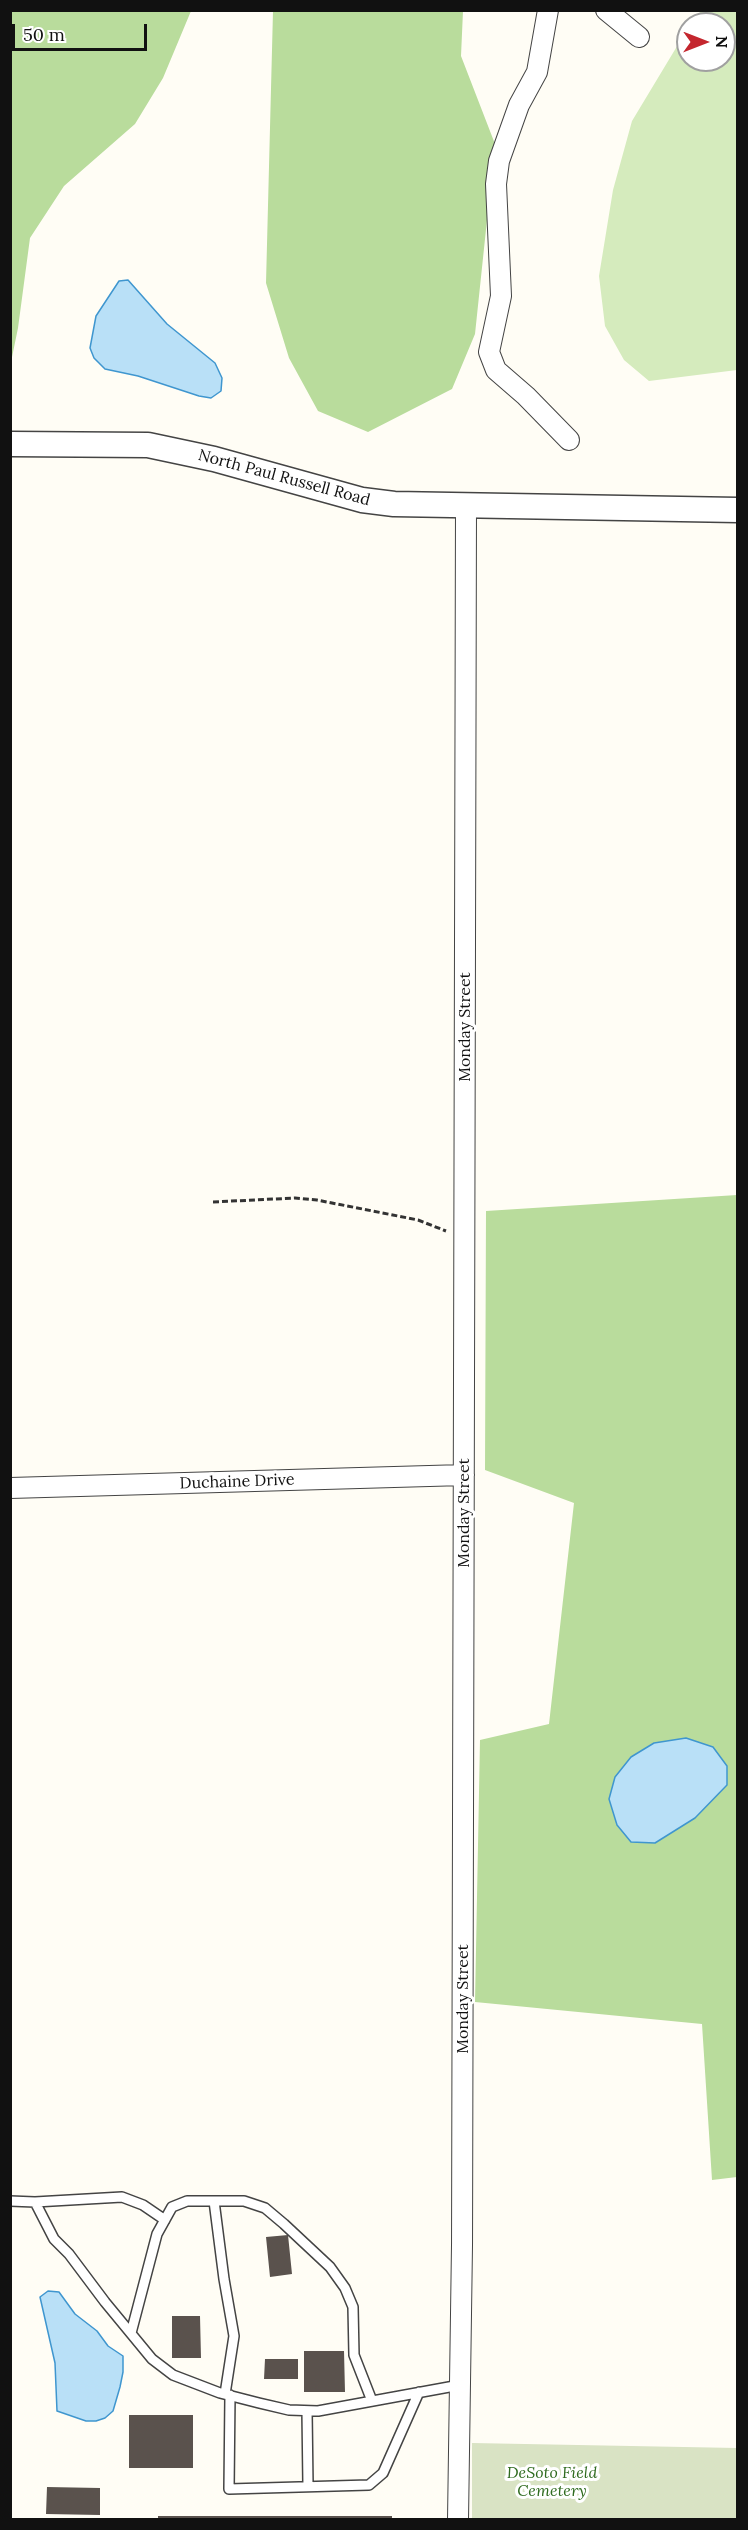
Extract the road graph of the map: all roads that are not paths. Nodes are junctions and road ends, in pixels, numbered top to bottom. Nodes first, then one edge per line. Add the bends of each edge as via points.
1 (548, 10) edge
2 (606, 10) edge
3 (639, 37) dead end
4 (569, 440) dead end
5 (10, 444) edge
6 (466, 506) junction
7 (738, 510) edge
8 (464, 1475) junction
9 (10, 1488) edge
10 (10, 2201) edge
11 (214, 2201) junction
12 (35, 2202) junction
13 (165, 2220) junction
14 (131, 2332) junction
15 (460, 2385) junction
16 (420, 2392) junction
17 (227, 2395) junction
18 (372, 2400) junction
19 (308, 2411) junction
20 (308, 2486) junction
21 (458, 2520) edge

1 - 4 street via 537,72 519,105 498,161 501,296 489,352 496,370
2 - 3 street
5 - 6 street, North Paul Russell Road via 148,444 362,501
6 - 7 street, North Paul Russell Road
6 - 8 street, Monday Street
8 - 9 street, Duchaine Drive
8 - 15 street, Monday Street
10 - 12 lane
11 - 13 lane via 187,2201 172,2207
11 - 17 lane via 234,2336
11 - 18 lane via 244,2201 265,2208 330,2267 353,2307 354,2355
12 - 13 lane via 122,2197
12 - 14 lane via 54,2239
13 - 14 lane via 157,2234
14 - 17 lane via 152,2359 173,2375
15 - 16 lane
15 - 21 street, Monday Street
16 - 18 lane
16 - 20 lane via 383,2473 369,2485
17 - 19 lane
17 - 20 lane via 229,2489
18 - 19 lane
19 - 20 lane

